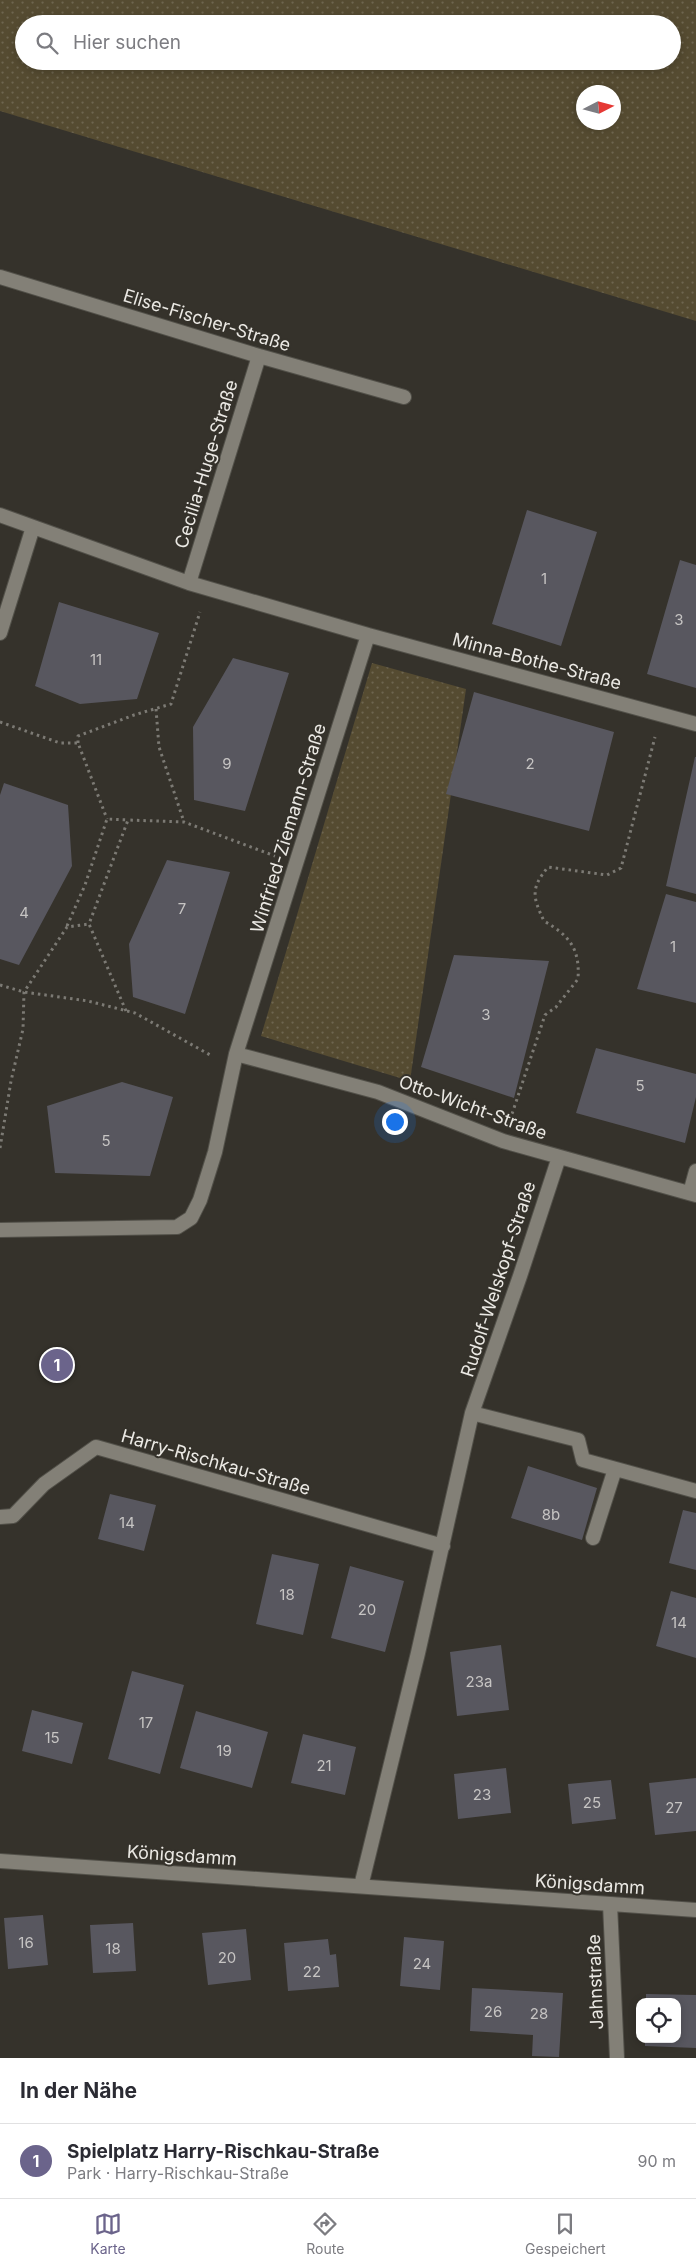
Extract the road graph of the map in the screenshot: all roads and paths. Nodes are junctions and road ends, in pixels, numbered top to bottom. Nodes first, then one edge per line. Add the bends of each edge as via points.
1 (0, 277) edge
2 (259, 356) junction
3 (404, 397) dead end
4 (0, 515) edge
5 (33, 527) junction
6 (189, 583) junction
7 (207, 588) junction
8 (0, 633) edge
9 (368, 635) junction
10 (156, 709) junction
11 (662, 715) junction
12 (0, 722) edge
13 (696, 724) edge
14 (78, 743) junction
15 (107, 819) junction
16 (128, 820) junction
17 (184, 822) junction
18 (296, 864) junction
19 (89, 924) junction
20 (67, 927) junction
21 (0, 985) edge
22 (24, 992) junction
23 (126, 1011) junction
24 (236, 1054) junction
25 (503, 1141) junction
26 (0, 1148) edge
27 (558, 1157) junction
28 (696, 1172) edge
29 (693, 1194) edge
30 (0, 1230) edge
31 (472, 1413) junction
32 (615, 1469) junction
33 (696, 1491) edge
34 (0, 1517) edge
35 (593, 1538) dead end
36 (443, 1546) junction
37 (0, 1861) edge
38 (361, 1886) junction
39 (610, 1904) junction
40 (696, 1910) edge
41 (617, 2058) edge

1 - 2 street, Elise-Fischer-Straße
2 - 3 street, Elise-Fischer-Straße
2 - 6 street, Cecilia-Huge-Straße
4 - 5 street
5 - 6 street
5 - 8 street
6 - 7 street
7 - 9 street
7 - 10 path via 171,704
9 - 11 street, Minna-Bothe-Straße
9 - 18 street, Winfried-Ziemann-Straße
10 - 14 path via 78,736
10 - 17 path via 159,747
11 - 13 street, Minna-Bothe-Straße
11 - 25 path via 622,868 607,875 548,867 536,883 535,895 544,921 571,941 576,954 578,980 556,1007 545,1015
12 - 14 path via 60,743
14 - 15 path
15 - 16 path
15 - 20 path
16 - 17 path
16 - 19 path
17 - 18 path
18 - 24 street, Winfried-Ziemann-Straße
19 - 20 path
19 - 23 path
20 - 22 path
21 - 22 path
22 - 23 path via 88,1001
22 - 26 path via 23,1029
23 - 24 path via 210,1056
24 - 25 street, Otto-Wicht-Straße via 378,1092
24 - 30 street, Winfried-Ziemann-Straße via 215,1152 191,1218 177,1227
25 - 27 street, Otto-Wicht-Straße
27 - 29 street, Otto-Wicht-Straße
27 - 31 street, Rudolf-Welskopf-Straße
28 - 29 street
31 - 32 street via 578,1440 583,1460
31 - 36 street, Rudolf-Welskopf-Straße
32 - 33 street
32 - 35 street
34 - 36 street, Harry-Rischkau-Straße via 14,1516 44,1484 96,1447
36 - 38 street, Rudolf-Welskopf-Straße
37 - 38 street, Königsdamm
38 - 39 street, Königsdamm
39 - 40 street, Königsdamm
39 - 41 street, Jahnstraße

